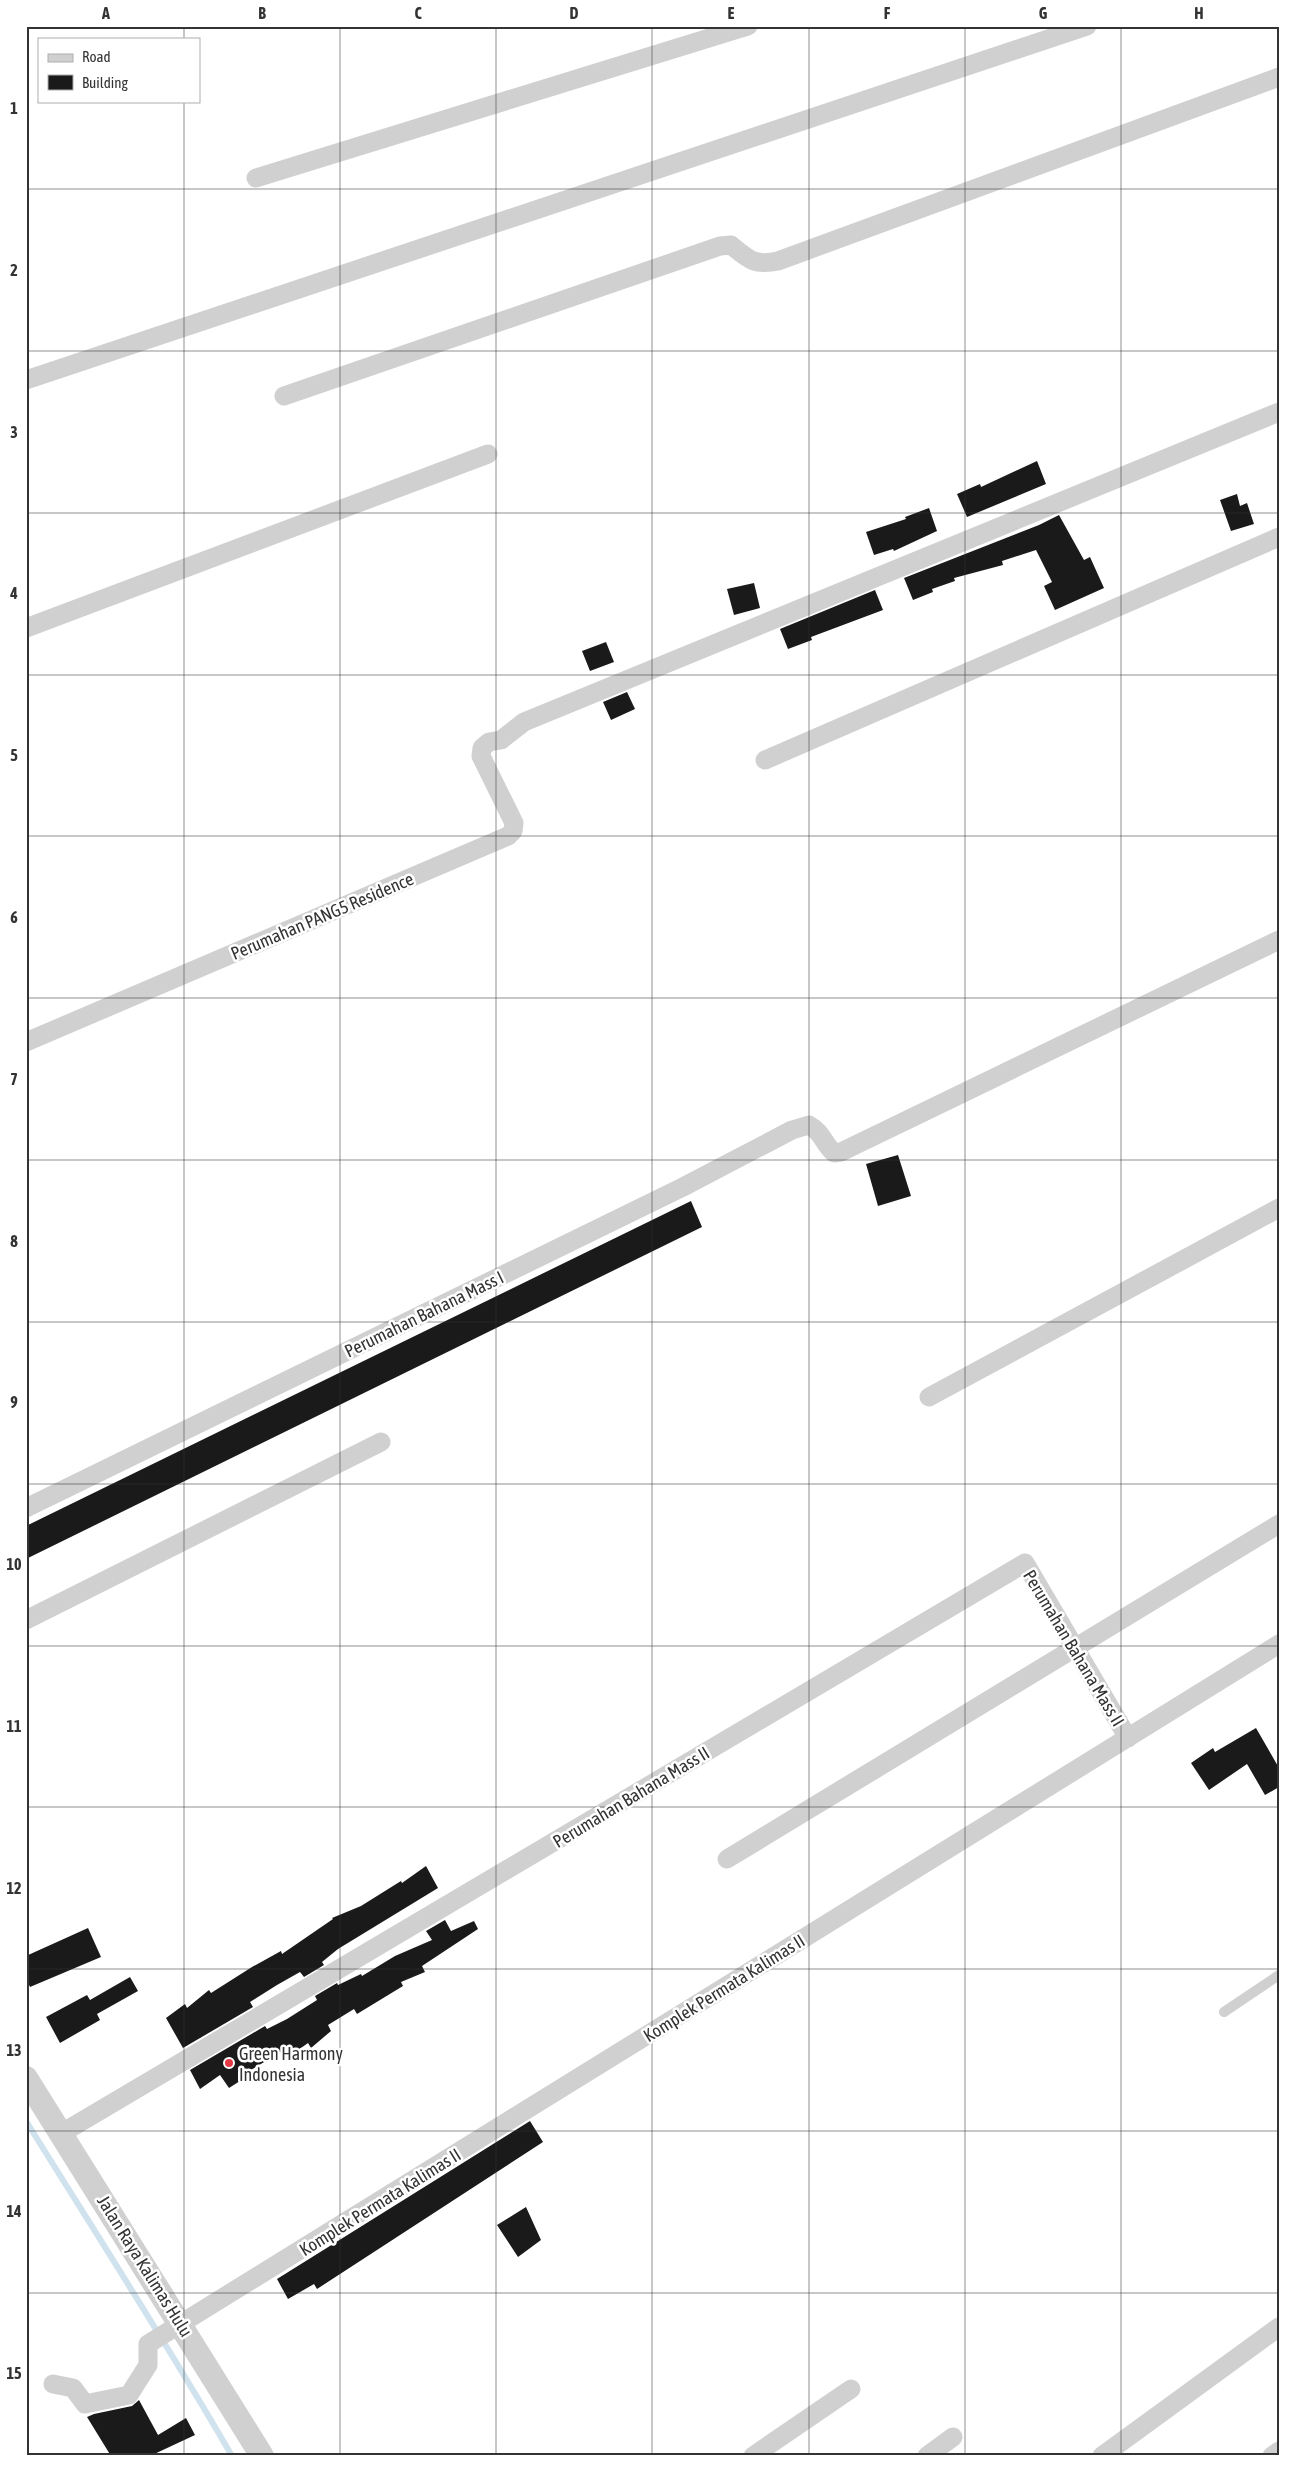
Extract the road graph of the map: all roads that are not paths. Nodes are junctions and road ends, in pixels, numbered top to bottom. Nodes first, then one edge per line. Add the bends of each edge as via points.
1 (748, 26) edge
2 (1087, 26) edge
3 (1279, 77) edge
4 (256, 178) dead end
5 (26, 380) edge
6 (284, 396) dead end
7 (1279, 412) edge
8 (488, 454) dead end
9 (1279, 536) edge
10 (26, 628) edge
11 (765, 760) dead end
12 (1279, 940) edge
13 (26, 1042) edge
14 (1279, 1208) edge
15 (929, 1397) dead end
16 (381, 1442) dead end
17 (26, 1508) edge
18 (1279, 1524) edge
19 (26, 1620) edge
20 (1279, 1644) edge
21 (1075, 1648) junction
22 (1128, 1738) junction
23 (726, 1859) dead end
24 (1279, 1975) edge
25 (1224, 2012) dead end
26 (26, 2078) edge
27 (62, 2133) junction
28 (1279, 2327) edge
29 (168, 2332) junction
30 (53, 2384) dead end
31 (851, 2389) dead end
32 (953, 2437) dead end
33 (1279, 2451) edge
34 (262, 2456) edge
35 (753, 2456) edge
36 (927, 2456) edge
37 (1102, 2456) edge
38 (1272, 2456) edge

1 - 4 street
2 - 5 street
3 - 6 street via 778,261 763,264 748,260 732,245 720,246
7 - 13 street, Perumahan PANG5 Residence via 524,722 501,740 489,742 482,748 481,756 514,823 508,836
8 - 10 street
9 - 11 street
12 - 17 street, Perumahan Bahana Mass I via 841,1152 831,1151 819,1132 806,1125 792,1130 683,1187
14 - 15 street
16 - 19 street
18 - 21 street
20 - 22 street, Komplek Permata Kalimas II
21 - 22 street, Perumahan Bahana Mass II
21 - 23 street
21 - 27 street, Perumahan Bahana Mass II via 1025,1563
22 - 29 street, Komplek Permata Kalimas II
24 - 25 lane
26 - 27 street, Jalan Raya Kalimas Hulu
27 - 29 street, Jalan Raya Kalimas Hulu via 160,2294
28 - 37 street
29 - 30 street via 148,2344 148,2365 129,2395 85,2404 73,2388
29 - 34 street, Jalan Raya Kalimas Hulu
31 - 35 street
32 - 36 street
33 - 38 street

